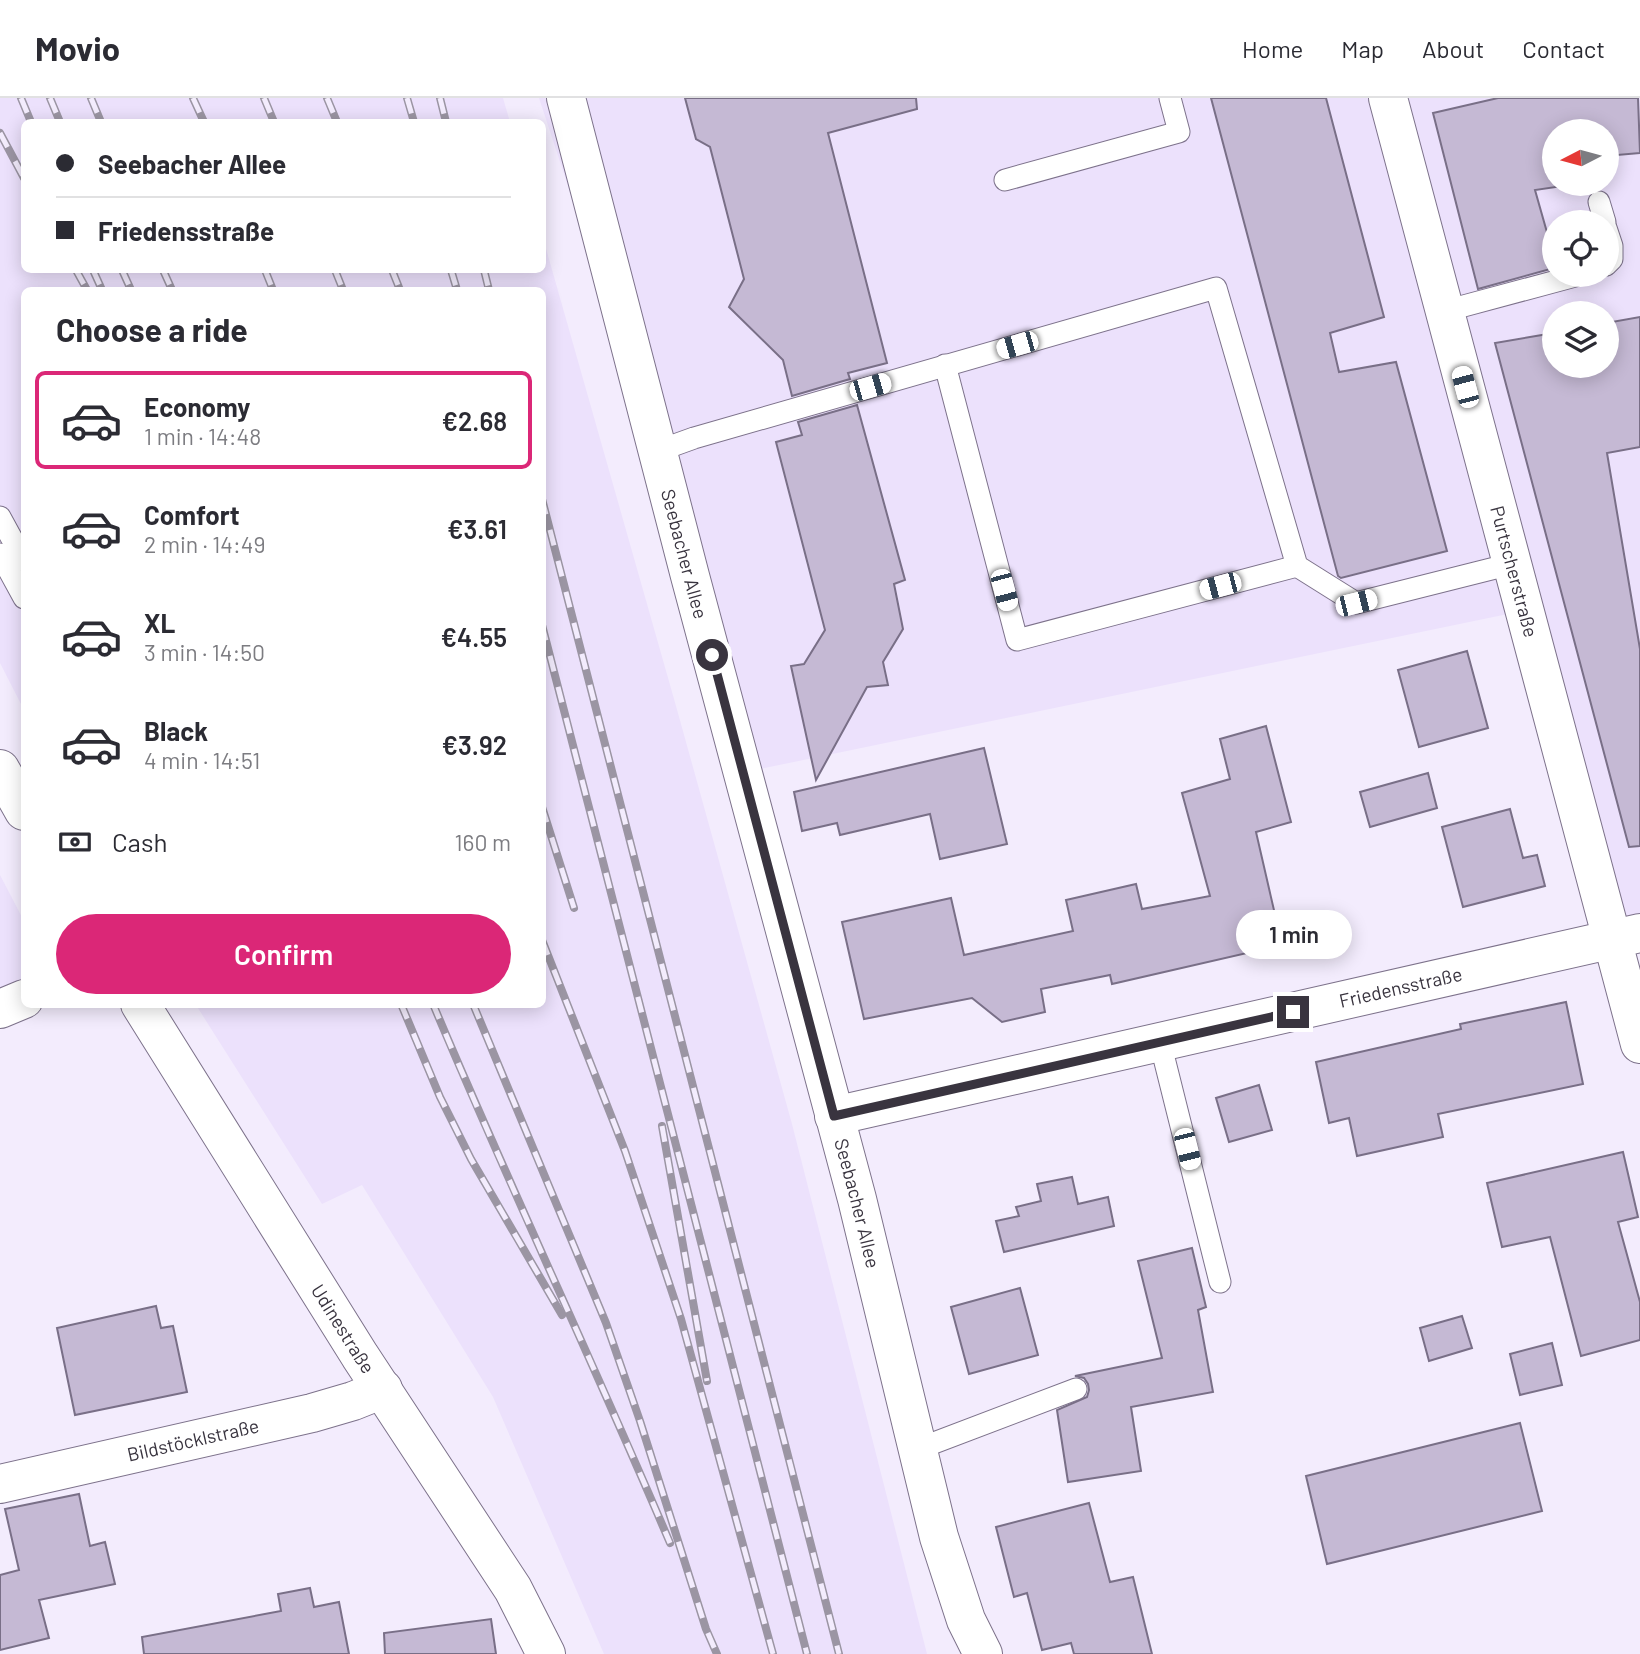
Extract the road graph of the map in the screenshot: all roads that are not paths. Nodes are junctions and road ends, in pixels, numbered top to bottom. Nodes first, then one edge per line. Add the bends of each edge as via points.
1 (566, 98) edge
2 (1170, 98) edge
3 (1388, 98) edge
4 (1004, 180) dead end
5 (1542, 285) edge
6 (1445, 311) junction
7 (945, 365) junction
8 (657, 451) junction
9 (0, 516) edge
10 (0, 554) edge
11 (21, 555) edge
12 (1511, 564) junction
13 (1297, 566) junction
14 (21, 592) edge
15 (0, 769) edge
16 (21, 806) edge
17 (1626, 936) edge
18 (21, 1000) edge
19 (142, 1008) edge
20 (0, 1009) edge
21 (1160, 1042) junction
22 (1640, 1044) edge
23 (834, 1116) junction
24 (1220, 1282) dead end
25 (383, 1389) junction
26 (1076, 1389) dead end
27 (918, 1449) junction
28 (0, 1484) edge
29 (546, 1654) edge
30 (984, 1654) edge

1 - 8 street, Seebacher Allee
2 - 4 lane via 1179,132
3 - 6 street, Purtscherstraße
5 - 6 lane
6 - 12 street, Purtscherstraße
7 - 8 lane
7 - 13 lane via 1216,288
7 - 13 lane via 1017,640
8 - 23 street, Seebacher Allee
9 - 11 lane
10 - 14 lane
12 - 13 lane via 1356,603
12 - 17 street, Purtscherstraße
15 - 16 street
17 - 21 street, Friedensstraße
17 - 22 street, Purtscherstraße
18 - 20 street
19 - 25 street, Udinestraße
21 - 23 street, Friedensstraße
21 - 24 lane
23 - 27 street, Seebacher Allee
25 - 28 street, Bildstöcklstraße via 312,1413
25 - 29 street, Udinestraße via 513,1589
26 - 27 lane
27 - 30 street, Seebacher Allee via 939,1537 966,1620

